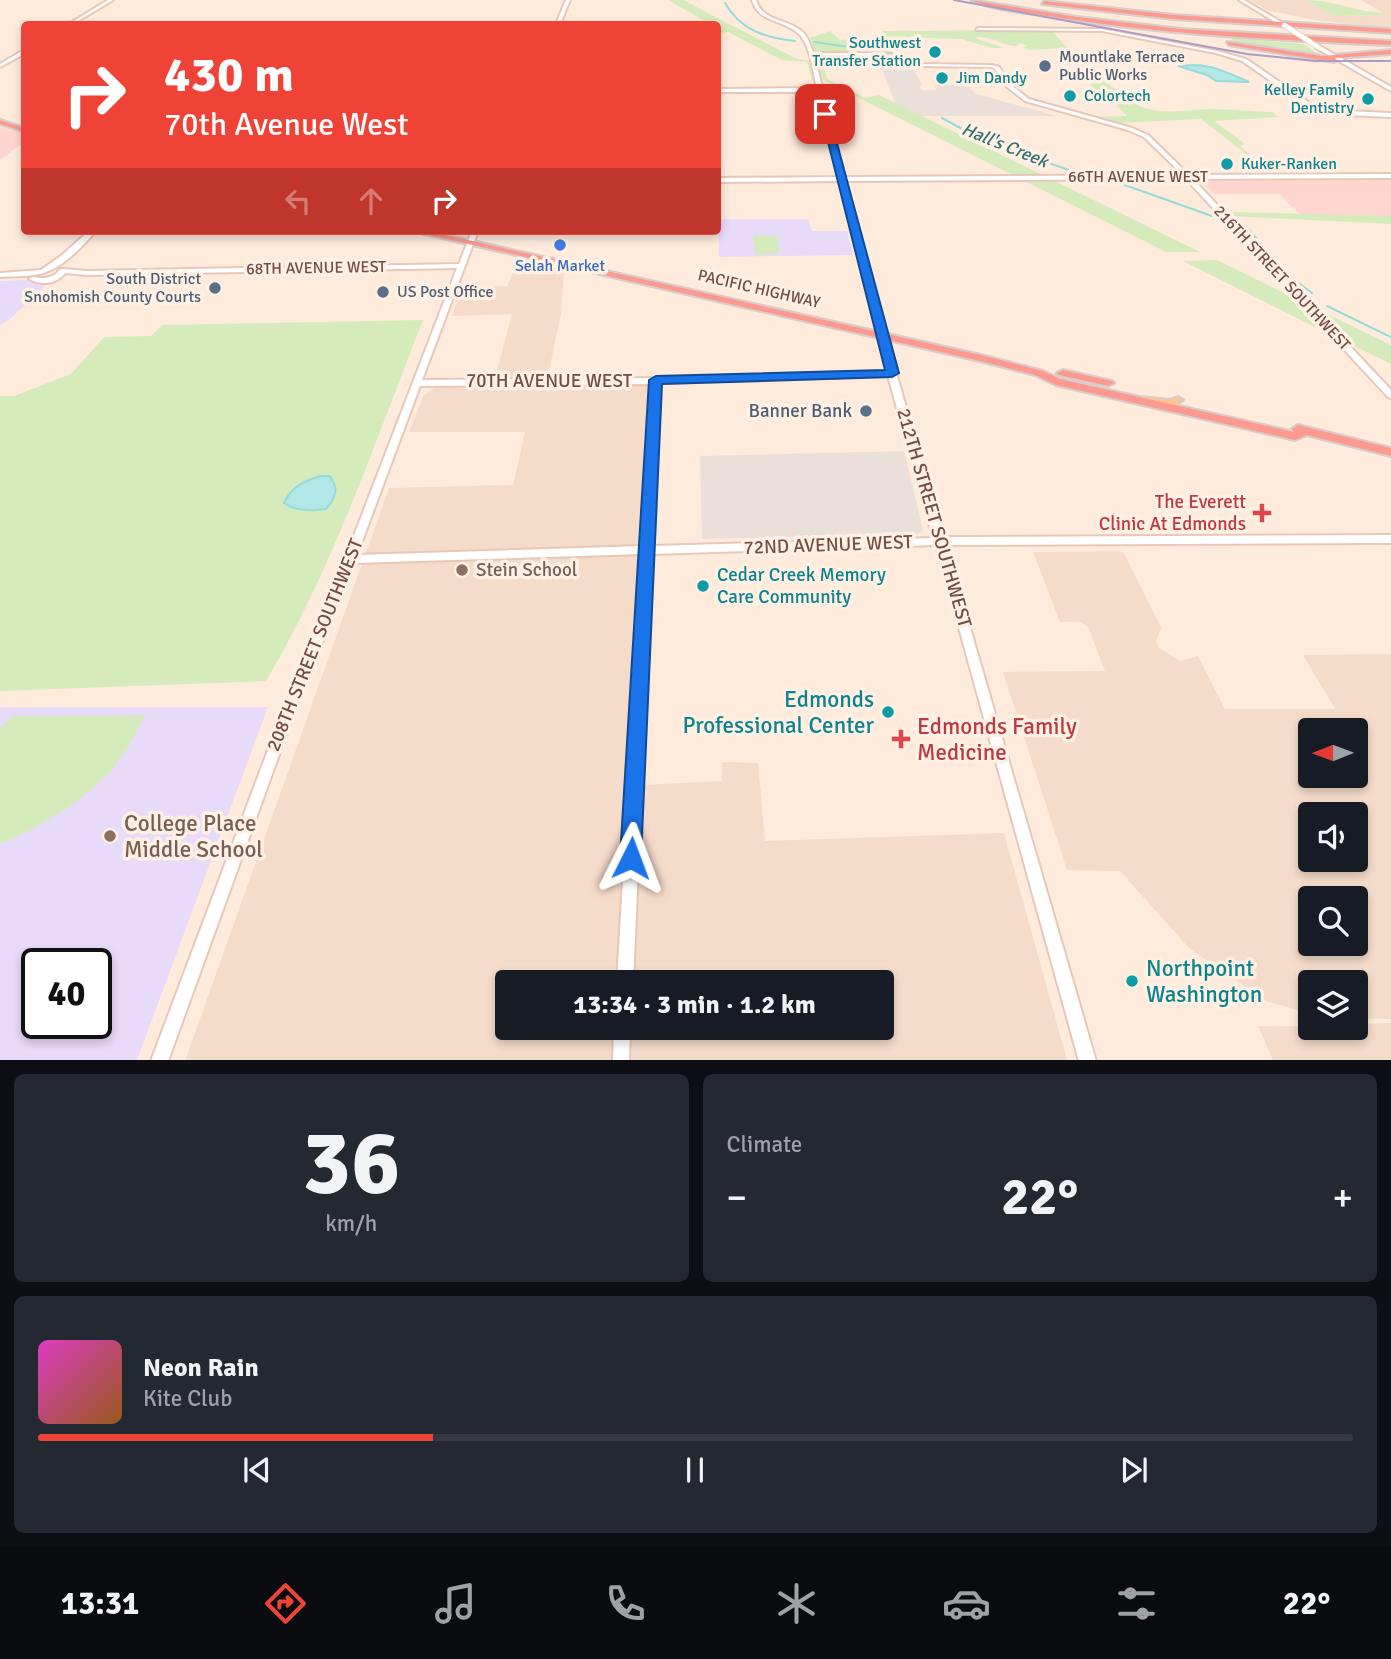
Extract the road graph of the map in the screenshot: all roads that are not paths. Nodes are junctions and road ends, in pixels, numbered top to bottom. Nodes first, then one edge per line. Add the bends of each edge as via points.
1 (111, 0) edge
2 (568, 0) edge
3 (754, 0) edge
4 (974, 0) edge
5 (1008, 0) edge
6 (1241, 0) edge
7 (1034, 2) dead end
8 (1079, 19) junction
9 (76, 21) edge
10 (559, 21) edge
11 (1281, 24) junction
12 (978, 29) dead end
13 (1391, 34) edge
14 (1391, 43) edge
15 (1391, 52) edge
16 (21, 54) edge
17 (811, 54) junction
18 (1334, 58) junction
19 (0, 66) edge
20 (820, 90) junction
21 (721, 91) edge
22 (1391, 91) edge
23 (1391, 114) edge
24 (0, 120) edge
25 (21, 124) edge
26 (21, 129) edge
27 (1187, 176) junction
28 (1391, 176) edge
29 (841, 178) junction
30 (721, 180) edge
31 (89, 235) edge
32 (472, 236) edge
33 (64, 258) junction
34 (460, 266) junction
35 (43, 271) junction
36 (61, 273) junction
37 (3, 275) edge
38 (33, 279) junction
39 (881, 335) junction
40 (892, 373) junction
41 (1039, 373) junction
42 (656, 380) junction
43 (416, 383) junction
44 (1391, 395) edge
45 (1139, 400) junction
46 (1178, 400) junction
47 (1304, 432) junction
48 (1391, 452) edge
49 (1391, 539) edge
50 (942, 541) junction
51 (647, 551) junction
52 (350, 559) junction
53 (626, 970) edge
54 (622, 1040) edge
55 (159, 1060) edge
56 (621, 1060) edge
57 (1088, 1060) edge

1 - 9 street
2 - 10 street
3 - 17 street, 212TH STREET SOUTHWEST via 760,12 803,36
4 - 8 highway
5 - 13 highway via 1181,24
6 - 11 street
7 - 11 highway via 1134,15
8 - 14 highway via 1228,35
8 - 18 highway
11 - 13 highway
11 - 18 street, bridge
12 - 23 street via 1102,30 1242,59 1296,98 1322,109
15 - 18 highway
16 - 19 street
17 - 20 street, 212TH STREET SOUTHWEST
17 - 27 street, 216TH STREET SOUTHWEST via 882,54 916,65 994,66 1019,96 1146,136
18 - 22 street
20 - 21 street
20 - 29 street, 212TH STREET SOUTHWEST
24 - 25 highway
24 - 26 highway
27 - 28 street, 66TH AVENUE WEST
27 - 29 street, 66TH AVENUE WEST
27 - 44 street, 216TH STREET SOUTHWEST
29 - 30 street, 66TH AVENUE WEST
29 - 39 street, 212TH STREET SOUTHWEST
31 - 33 street
32 - 34 street, 208TH STREET SOUTHWEST
32 - 39 highway, PACIFIC HIGHWAY
33 - 35 street
33 - 36 street
34 - 36 street, 68TH AVENUE WEST
34 - 43 street, 208TH STREET SOUTHWEST
35 - 36 street
35 - 37 street
35 - 38 street
36 - 38 street via 44,282
37 - 38 street
39 - 40 street, 212TH STREET SOUTHWEST
39 - 41 highway, PACIFIC HIGHWAY
40 - 42 street, 70TH AVENUE WEST
40 - 50 street, 212TH STREET SOUTHWEST
41 - 45 highway, PACIFIC HIGHWAY via 1056,382
41 - 46 highway, PACIFIC HIGHWAY via 1059,373
42 - 43 street, 70TH AVENUE WEST
42 - 51 street
43 - 52 street, 208TH STREET SOUTHWEST
45 - 46 main road
45 - 47 highway, PACIFIC HIGHWAY via 1295,436
46 - 47 highway, PACIFIC HIGHWAY
47 - 48 highway, PACIFIC HIGHWAY
49 - 50 street, 72ND AVENUE WEST
50 - 51 street, 72ND AVENUE WEST
50 - 57 street, 212TH STREET SOUTHWEST
51 - 52 street, 72ND AVENUE WEST
51 - 53 street
52 - 55 street, 208TH STREET SOUTHWEST via 290,705
54 - 56 street

